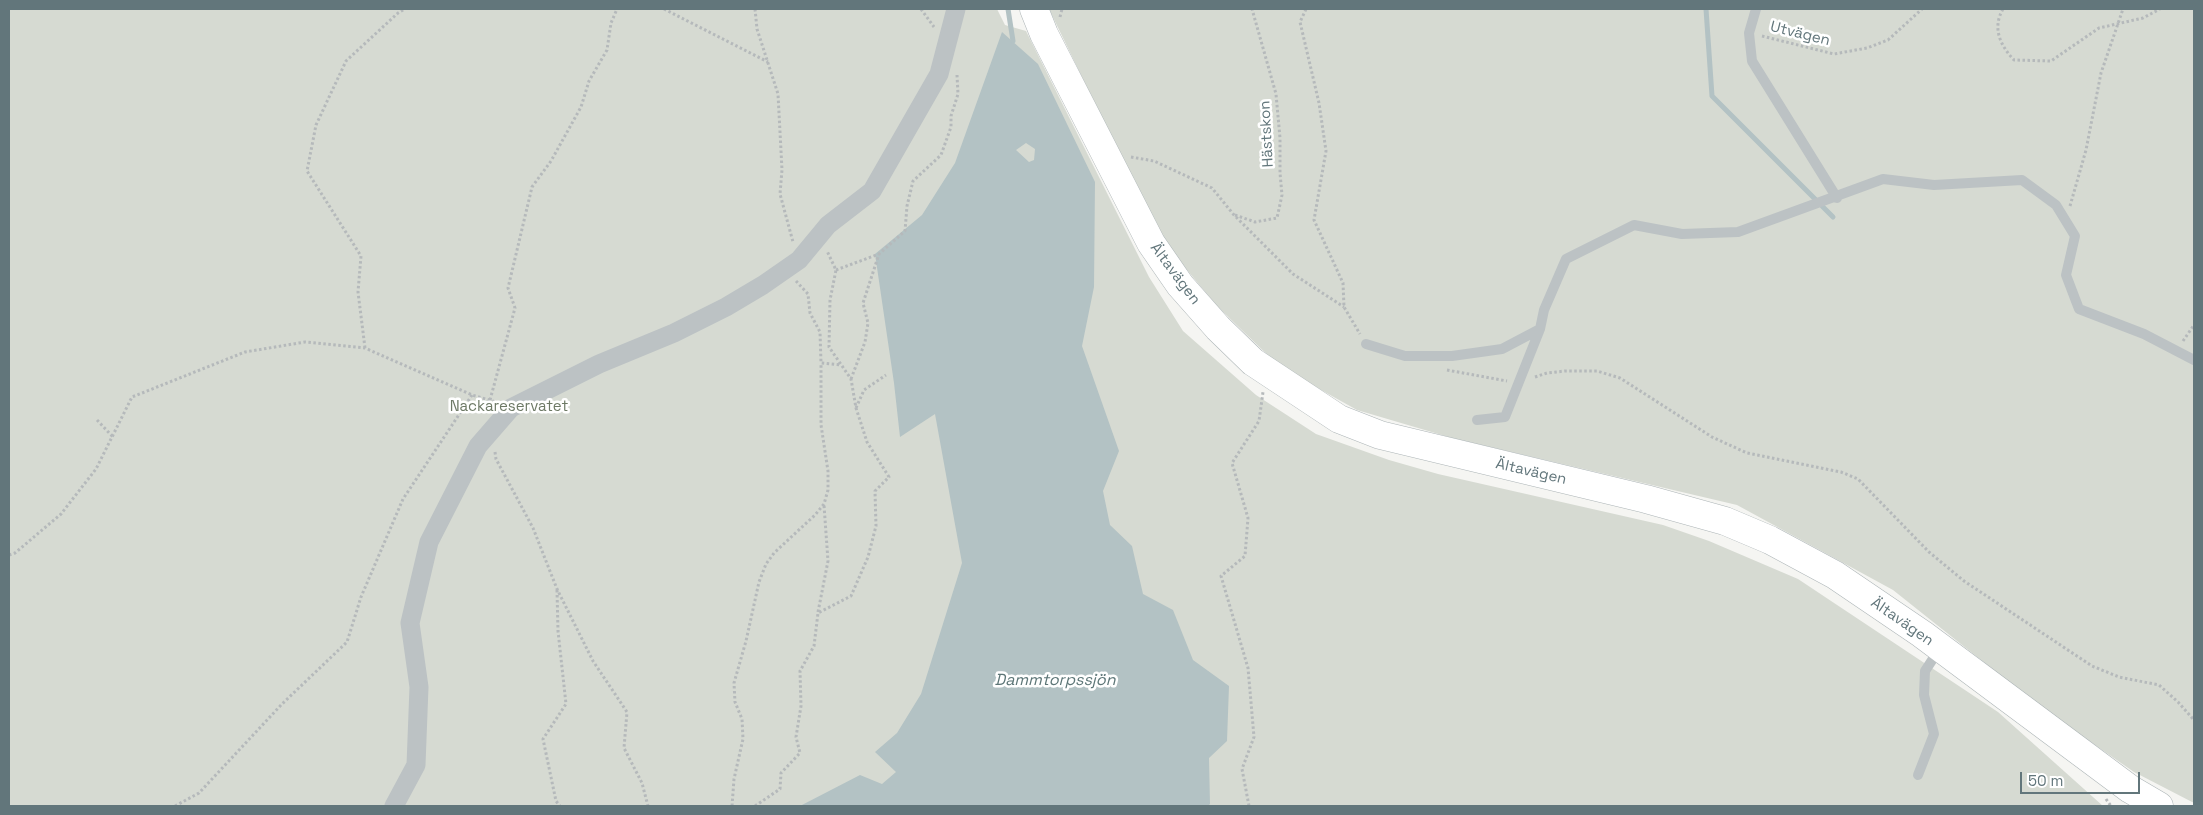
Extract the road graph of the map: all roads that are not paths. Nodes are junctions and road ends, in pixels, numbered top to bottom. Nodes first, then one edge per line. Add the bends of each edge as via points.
1 (956, 9) edge
2 (1034, 9) edge
3 (1756, 9) edge
4 (1837, 198) junction
5 (1540, 329) junction
6 (1366, 344) road end
7 (2194, 360) edge
8 (1477, 420) dead end
9 (1940, 648) junction
10 (1918, 775) dead end
11 (394, 806) edge
12 (2159, 806) edge

1 - 11 street via 939,74 872,191 828,225 792,264 726,308 599,364 511,408 478,446 429,542 410,623 419,687 416,765
2 - 9 main road, Ältavägen via 1151,243 1180,285 1253,362 1339,419 1380,435 1725,520 1834,575
3 - 4 lane via 1749,33 1752,61
4 - 5 lane via 1738,232 1682,234 1634,225 1566,259 1544,310
4 - 7 lane via 1883,179 1934,185 2022,180 2056,205 2075,236 2066,275 2079,309 2144,334
5 - 6 lane via 1502,349 1452,356 1405,356
5 - 8 lane via 1504,417
9 - 10 lane via 1925,671 1924,695 1934,734
9 - 12 main road, Ältavägen via 2130,789

